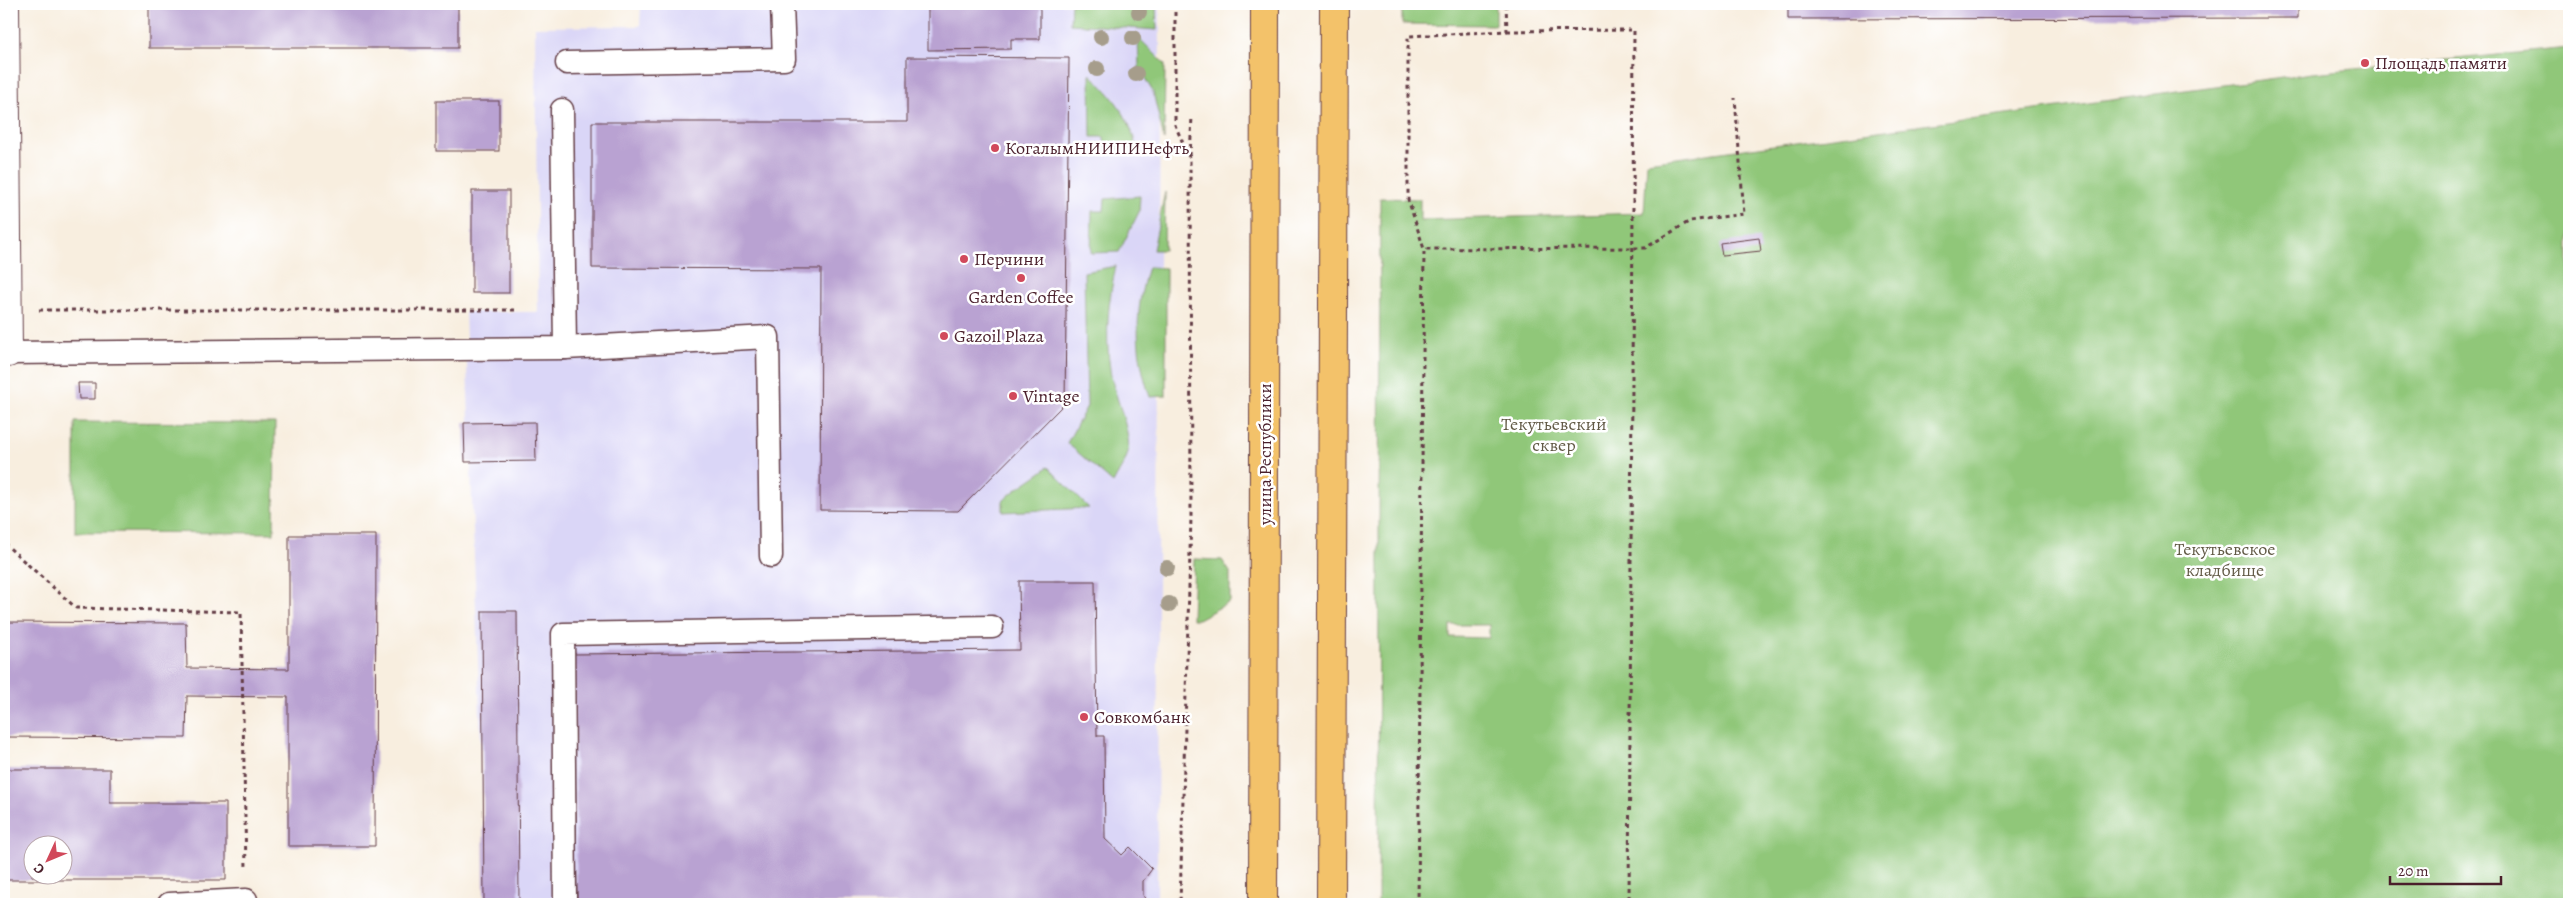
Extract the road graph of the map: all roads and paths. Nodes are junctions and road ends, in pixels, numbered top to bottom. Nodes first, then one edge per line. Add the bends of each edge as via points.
1 (5, 4) edge
2 (782, 4) edge
3 (1175, 4) edge
4 (1265, 4) edge
5 (1334, 4) edge
6 (1506, 4) edge
7 (1506, 31) junction
8 (567, 63) dead end
9 (1735, 98) dead end
10 (562, 110) dead end
11 (1192, 116) dead end
12 (1190, 159) junction
13 (1631, 246) junction
14 (1424, 249) junction
15 (8, 310) junction
16 (517, 310) dead end
17 (565, 348) junction
18 (6, 353) edge
19 (4, 543) edge
20 (771, 556) dead end
21 (992, 627) dead end
22 (246, 900) joint
23 (169, 904) edge
24 (565, 904) edge
25 (1180, 904) edge
26 (1263, 904) edge
27 (1331, 904) edge
28 (1418, 904) edge
29 (1629, 904) edge

1 - 15 street
2 - 8 lane via 784,59
3 - 12 path via 1175,126
4 - 26 main road, улица Республики
5 - 27 main road
6 - 7 path
7 - 13 path via 1634,30
7 - 14 path via 1408,36 1408,199
9 - 13 path via 1744,214 1690,221 1645,248
10 - 17 lane
11 - 12 path
12 - 25 path via 1191,517
13 - 14 path
13 - 29 path
14 - 28 path
15 - 16 path
15 - 18 street
17 - 18 lane
17 - 20 lane via 768,338
19 - 22 path via 76,608 241,612
21 - 24 lane via 563,634
22 - 23 lane

